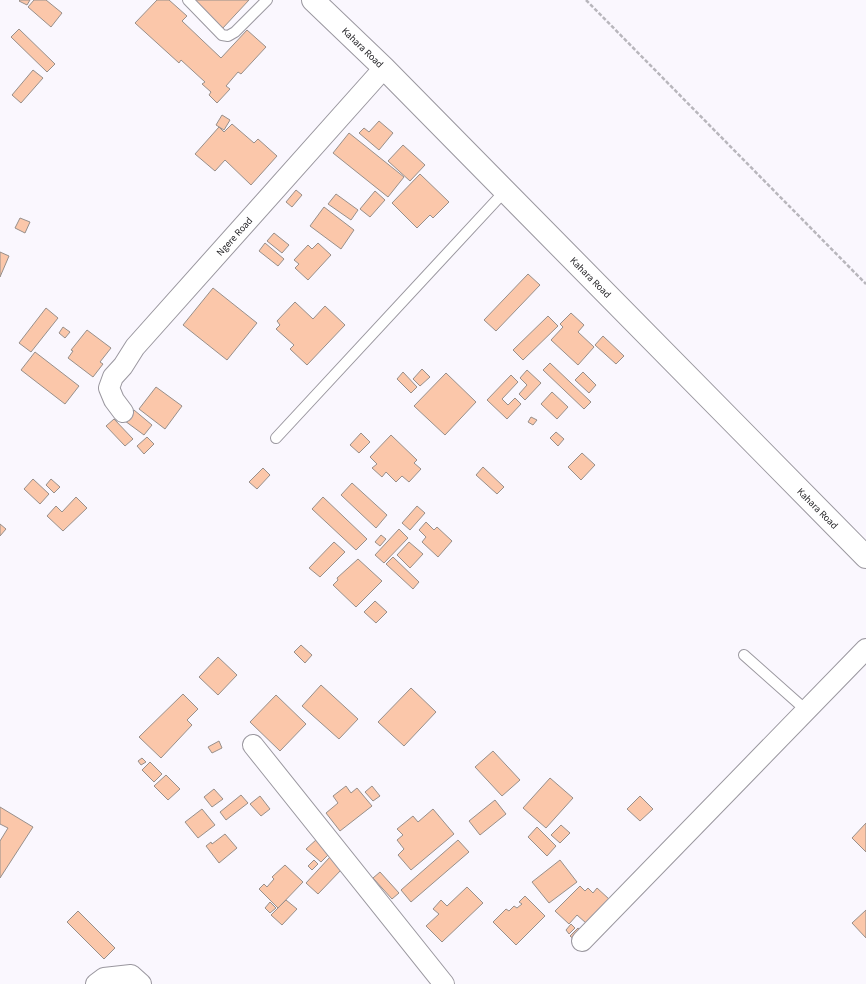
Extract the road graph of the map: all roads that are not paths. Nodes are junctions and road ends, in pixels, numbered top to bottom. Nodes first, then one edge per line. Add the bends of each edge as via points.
1 (188, 0) edge
2 (267, 0) edge
3 (313, 0) edge
4 (384, 68) junction
5 (505, 191) junction
6 (123, 412) dead end
7 (276, 438) dead end
8 (866, 557) edge
9 (866, 649) edge
10 (744, 655) dead end
11 (807, 711) junction
12 (253, 745) dead end
13 (582, 941) dead end
14 (96, 984) edge
15 (141, 984) edge
16 (444, 984) edge

1 - 2 lane via 222,35 228,36
3 - 4 street, Kahara Road
4 - 5 street, Kahara Road
4 - 6 street, Ngere Road via 135,347 113,377 109,388
5 - 7 lane
5 - 8 street, Kahara Road
9 - 11 street
10 - 11 lane
11 - 13 street
12 - 16 street
14 - 15 street via 104,978 130,975

